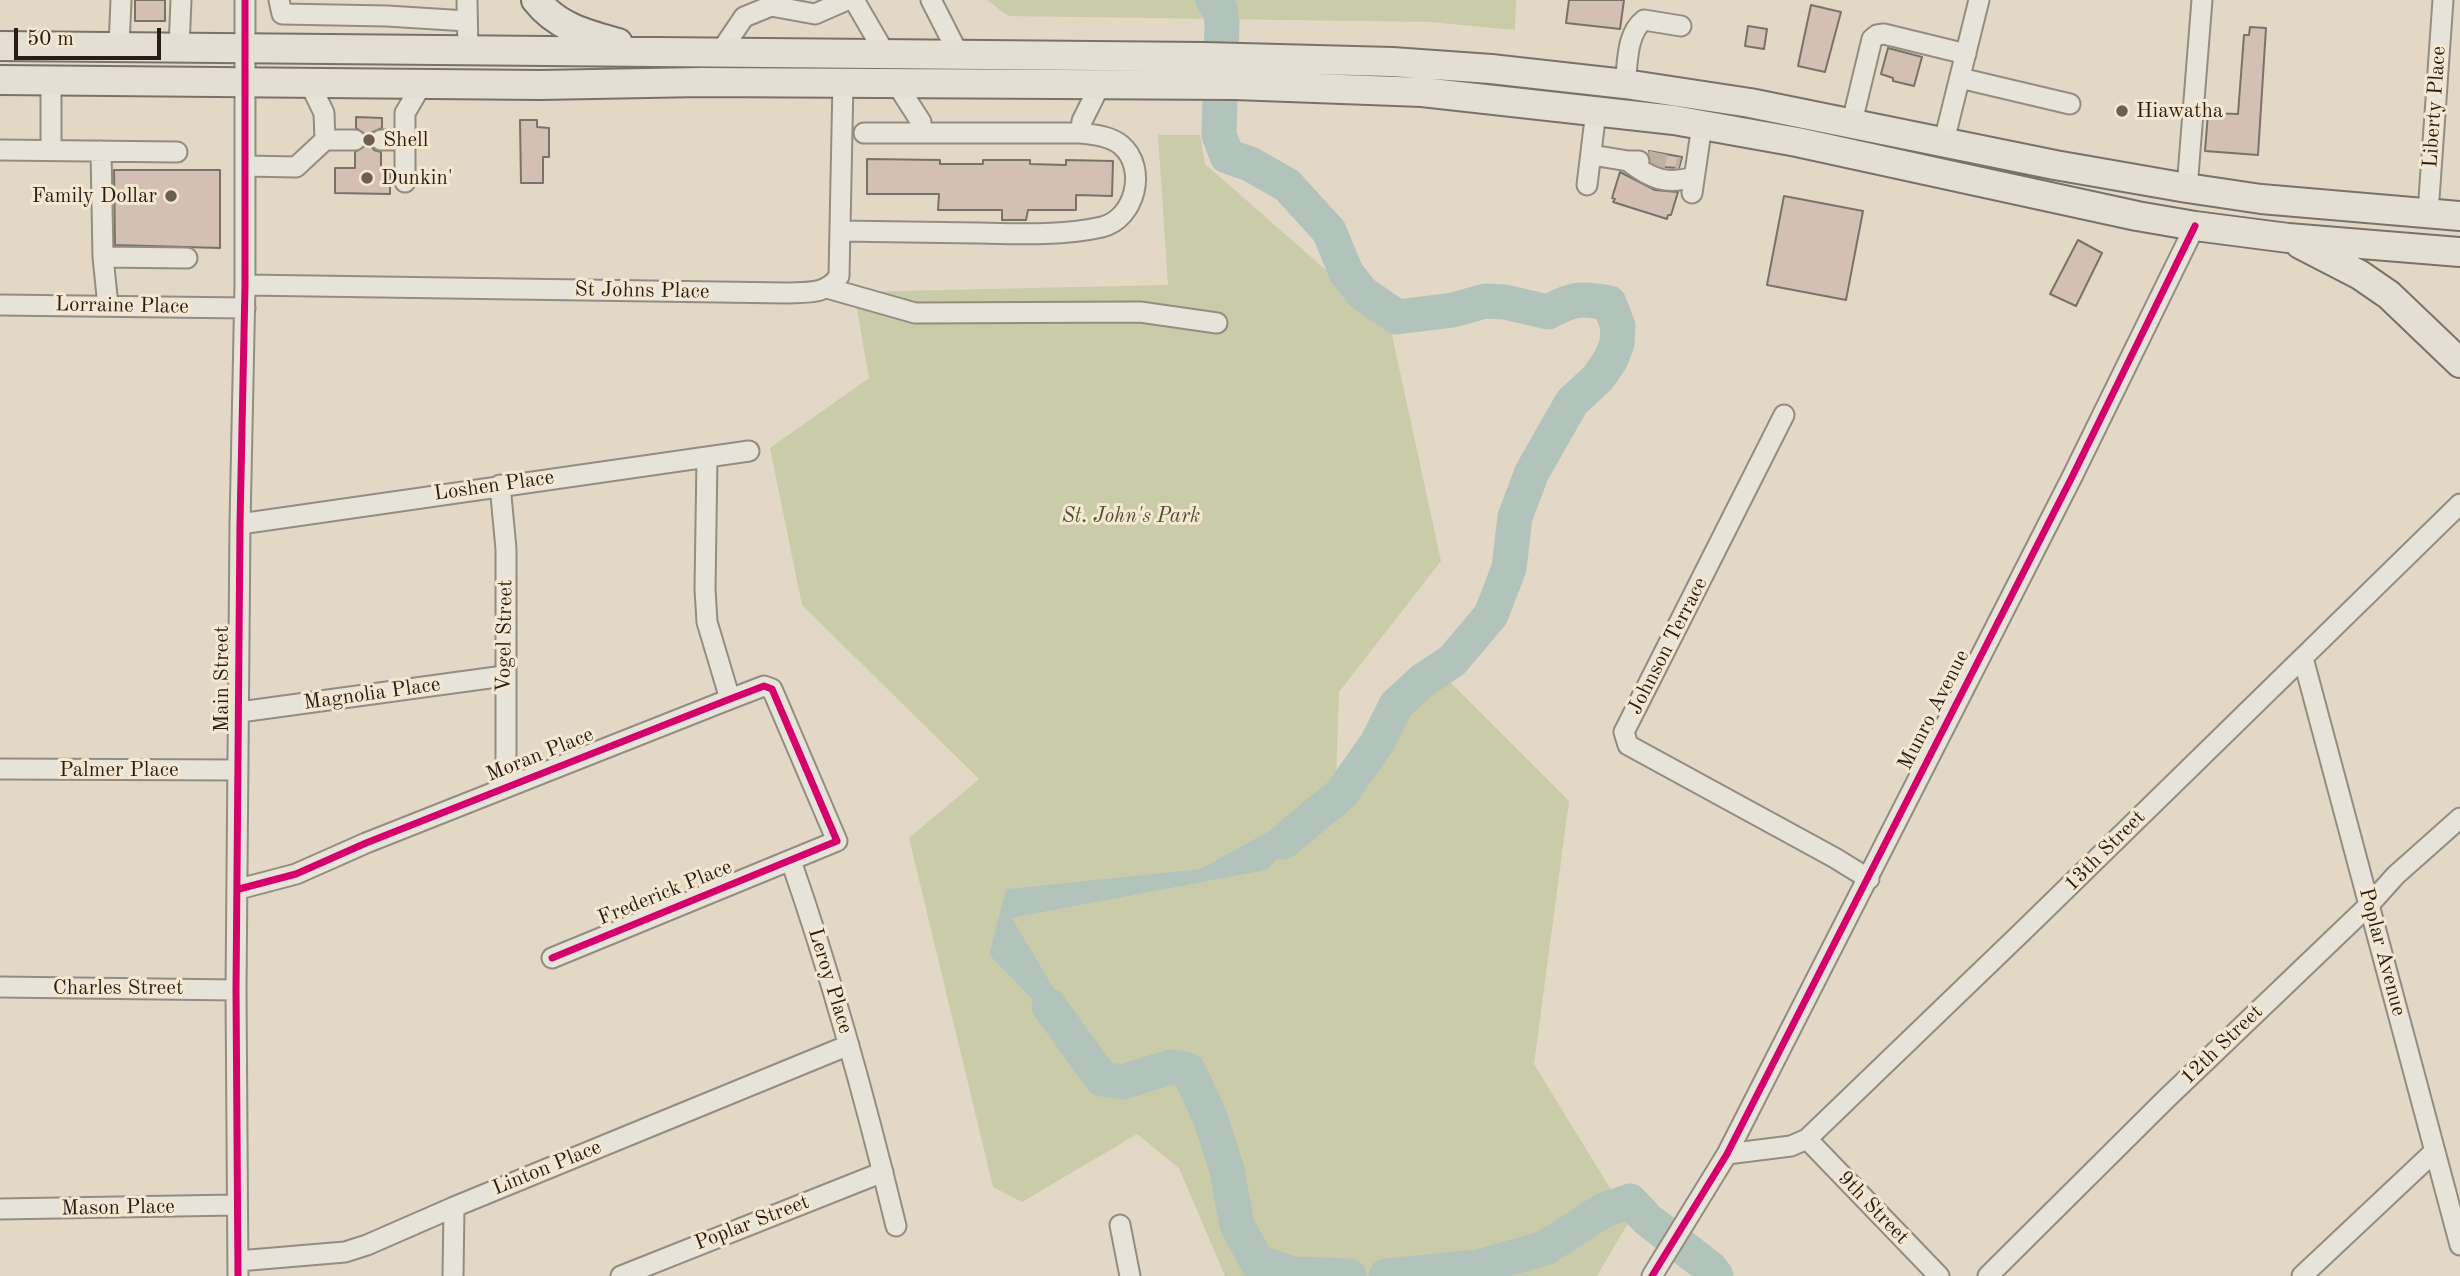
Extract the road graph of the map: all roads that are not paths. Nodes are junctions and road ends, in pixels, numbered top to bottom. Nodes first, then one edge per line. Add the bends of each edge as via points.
1 (121, 0) edge
2 (181, 0) edge
3 (245, 0) edge
4 (279, 0) edge
5 (467, 0) edge
6 (536, 0) edge
7 (847, 0) edge
8 (854, 0) edge
9 (930, 0) edge
10 (1979, 0) edge
11 (2202, 0) edge
12 (2443, 0) edge
13 (775, 3) edge
14 (337, 16) junction
15 (467, 21) junction
16 (1681, 26) dead end
17 (0, 46) edge
18 (118, 47) junction
19 (179, 47) junction
20 (245, 48) junction
21 (336, 49) junction
22 (468, 51) junction
23 (654, 53) junction
24 (719, 54) junction
25 (1966, 54) junction
26 (886, 55) junction
27 (959, 55) junction
28 (1960, 78) junction
29 (0, 80) edge
30 (51, 81) junction
31 (843, 82) junction
32 (246, 83) junction
33 (896, 83) junction
34 (310, 84) junction
35 (422, 84) junction
36 (1625, 84) junction
37 (1100, 85) junction
38 (2070, 104) dead end
39 (1596, 111) junction
40 (1853, 122) junction
41 (1702, 125) junction
42 (405, 131) junction
43 (864, 133) dead end
44 (921, 133) junction
45 (1081, 133) junction
46 (325, 140) junction
47 (355, 140) dead end
48 (382, 140) dead end
49 (1944, 141) junction
50 (0, 150) edge
51 (51, 150) junction
52 (101, 151) junction
53 (177, 152) dead end
54 (1591, 155) junction
55 (246, 166) junction
56 (405, 182) dead end
57 (1587, 185) dead end
58 (2187, 188) junction
59 (2428, 214) junction
60 (2460, 216) edge
61 (2195, 226) junction
62 (840, 231) junction
63 (2288, 238) junction
64 (2460, 252) edge
65 (103, 257) junction
66 (187, 258) dead end
67 (245, 285) junction
68 (827, 288) junction
69 (0, 304) edge
70 (108, 306) junction
71 (245, 308) junction
72 (1217, 323) dead end
73 (2460, 363) edge
74 (1784, 415) dead end
75 (749, 451) dead end
76 (707, 457) junction
77 (500, 485) junction
78 (2460, 504) edge
79 (240, 524) junction
80 (2303, 659) junction
81 (505, 676) junction
82 (730, 699) junction
83 (240, 712) junction
84 (0, 769) edge
85 (238, 770) junction
86 (506, 787) junction
87 (2460, 818) edge
88 (790, 861) junction
89 (1869, 879) junction
90 (239, 889) junction
91 (2369, 905) junction
92 (552, 958) dead end
93 (0, 987) edge
94 (236, 990) junction
95 (849, 1045) junction
96 (1807, 1139) junction
97 (2435, 1151) junction
98 (1727, 1154) junction
99 (883, 1172) junction
100 (236, 1205) junction
101 (454, 1207) junction
102 (0, 1209) edge
103 (1120, 1225) dead end
104 (895, 1226) dead end
105 (2460, 1245) edge
106 (238, 1268) edge
107 (453, 1276) edge
108 (621, 1276) edge
109 (1130, 1276) edge
110 (1652, 1276) edge
111 (1939, 1276) edge
112 (1988, 1276) edge
113 (2302, 1276) edge

1 - 18 street
2 - 19 street
3 - 20 street, Main Street
4 - 14 street via 282,14
5 - 15 street
6 - 23 highway via 555,19 581,33
7 - 13 street via 815,14
8 - 26 street
9 - 27 street
10 - 25 street
11 - 58 street
12 - 59 street, Liberty Place
13 - 24 street via 744,17
14 - 15 street
14 - 21 street
15 - 22 street
16 - 36 street via 1644,20 1637,25
17 - 18 highway
18 - 19 highway
19 - 20 highway
20 - 21 highway
20 - 32 street, Main Street
21 - 22 highway
22 - 23 highway
23 - 24 highway
24 - 26 highway
25 - 28 street
25 - 40 street via 1877,35 1872,39
26 - 27 highway
27 - 36 highway via 1392,62
28 - 38 street
28 - 49 street
29 - 30 highway
30 - 32 highway
30 - 51 street
31 - 33 highway
31 - 35 highway
31 - 62 street
32 - 34 highway
32 - 55 street, Main Street
33 - 37 highway
33 - 44 street via 920,122
34 - 35 highway
34 - 46 street via 324,113
35 - 42 street via 405,113
36 - 40 highway
37 - 39 highway via 1422,92
37 - 45 street
39 - 41 highway
39 - 54 street
40 - 49 highway
41 - 54 street via 1688,179 1675,182 1644,173 1638,161
41 - 61 highway
42 - 48 street
42 - 56 street
43 - 44 street
44 - 45 street
45 - 62 street via 1120,144 1134,168 1132,200 1123,217 1103,226 1036,234
46 - 47 street
46 - 55 street via 296,167
49 - 58 highway
50 - 51 street
51 - 52 street
52 - 53 street
52 - 65 street
54 - 57 street
55 - 67 street, Main Street
58 - 59 highway
59 - 60 highway
61 - 63 highway
61 - 89 street, Munro Avenue
62 - 68 street via 839,276
63 - 64 highway
63 - 73 highway via 2389,295
65 - 66 street
65 - 70 street
67 - 68 street, St Johns Place via 786,293
67 - 71 street, Main Street
68 - 72 street via 915,313 1140,312
69 - 70 street, Lorraine Place
70 - 71 street, Lorraine Place
71 - 79 street, Main Street
74 - 89 street, Johnson Terrace via 1625,732 1628,745
75 - 76 street, Loshen Place
76 - 77 street, Loshen Place
76 - 82 street via 707,622
77 - 79 street, Loshen Place
77 - 81 street, Vogel Street via 506,548
78 - 80 street, 13th Street
79 - 83 street, Main Street
80 - 91 street, Poplar Avenue
80 - 96 street, 13th Street
81 - 83 street, Magnolia Place
81 - 86 street, Vogel Street
82 - 86 street, Moran Place
82 - 88 street, Moran Place via 764,686 772,689 837,841
83 - 85 street, Main Street
84 - 85 street, Palmer Place
85 - 90 street, Main Street
86 - 90 street, Moran Place via 296,874
87 - 91 street, 12th Street
88 - 92 street, Frederick Place
88 - 95 street, Leroy Place via 821,945
89 - 98 street, Munro Avenue
90 - 94 street, Main Street
91 - 97 street, Poplar Avenue
91 - 112 street, 12th Street
93 - 94 street, Charles Street
94 - 100 street, Main Street
95 - 99 street, Leroy Place
95 - 101 street, Linton Place
96 - 98 street, 13th Street via 1791,1146
96 - 111 street, 9th Street
97 - 105 street, Poplar Avenue
97 - 113 street
98 - 110 street, Munro Avenue
99 - 104 street, Leroy Place
99 - 108 street, Poplar Street
100 - 102 street, Mason Place
100 - 106 street, Main Street
101 - 106 street, Linton Place via 345,1252
101 - 107 street
103 - 109 street

